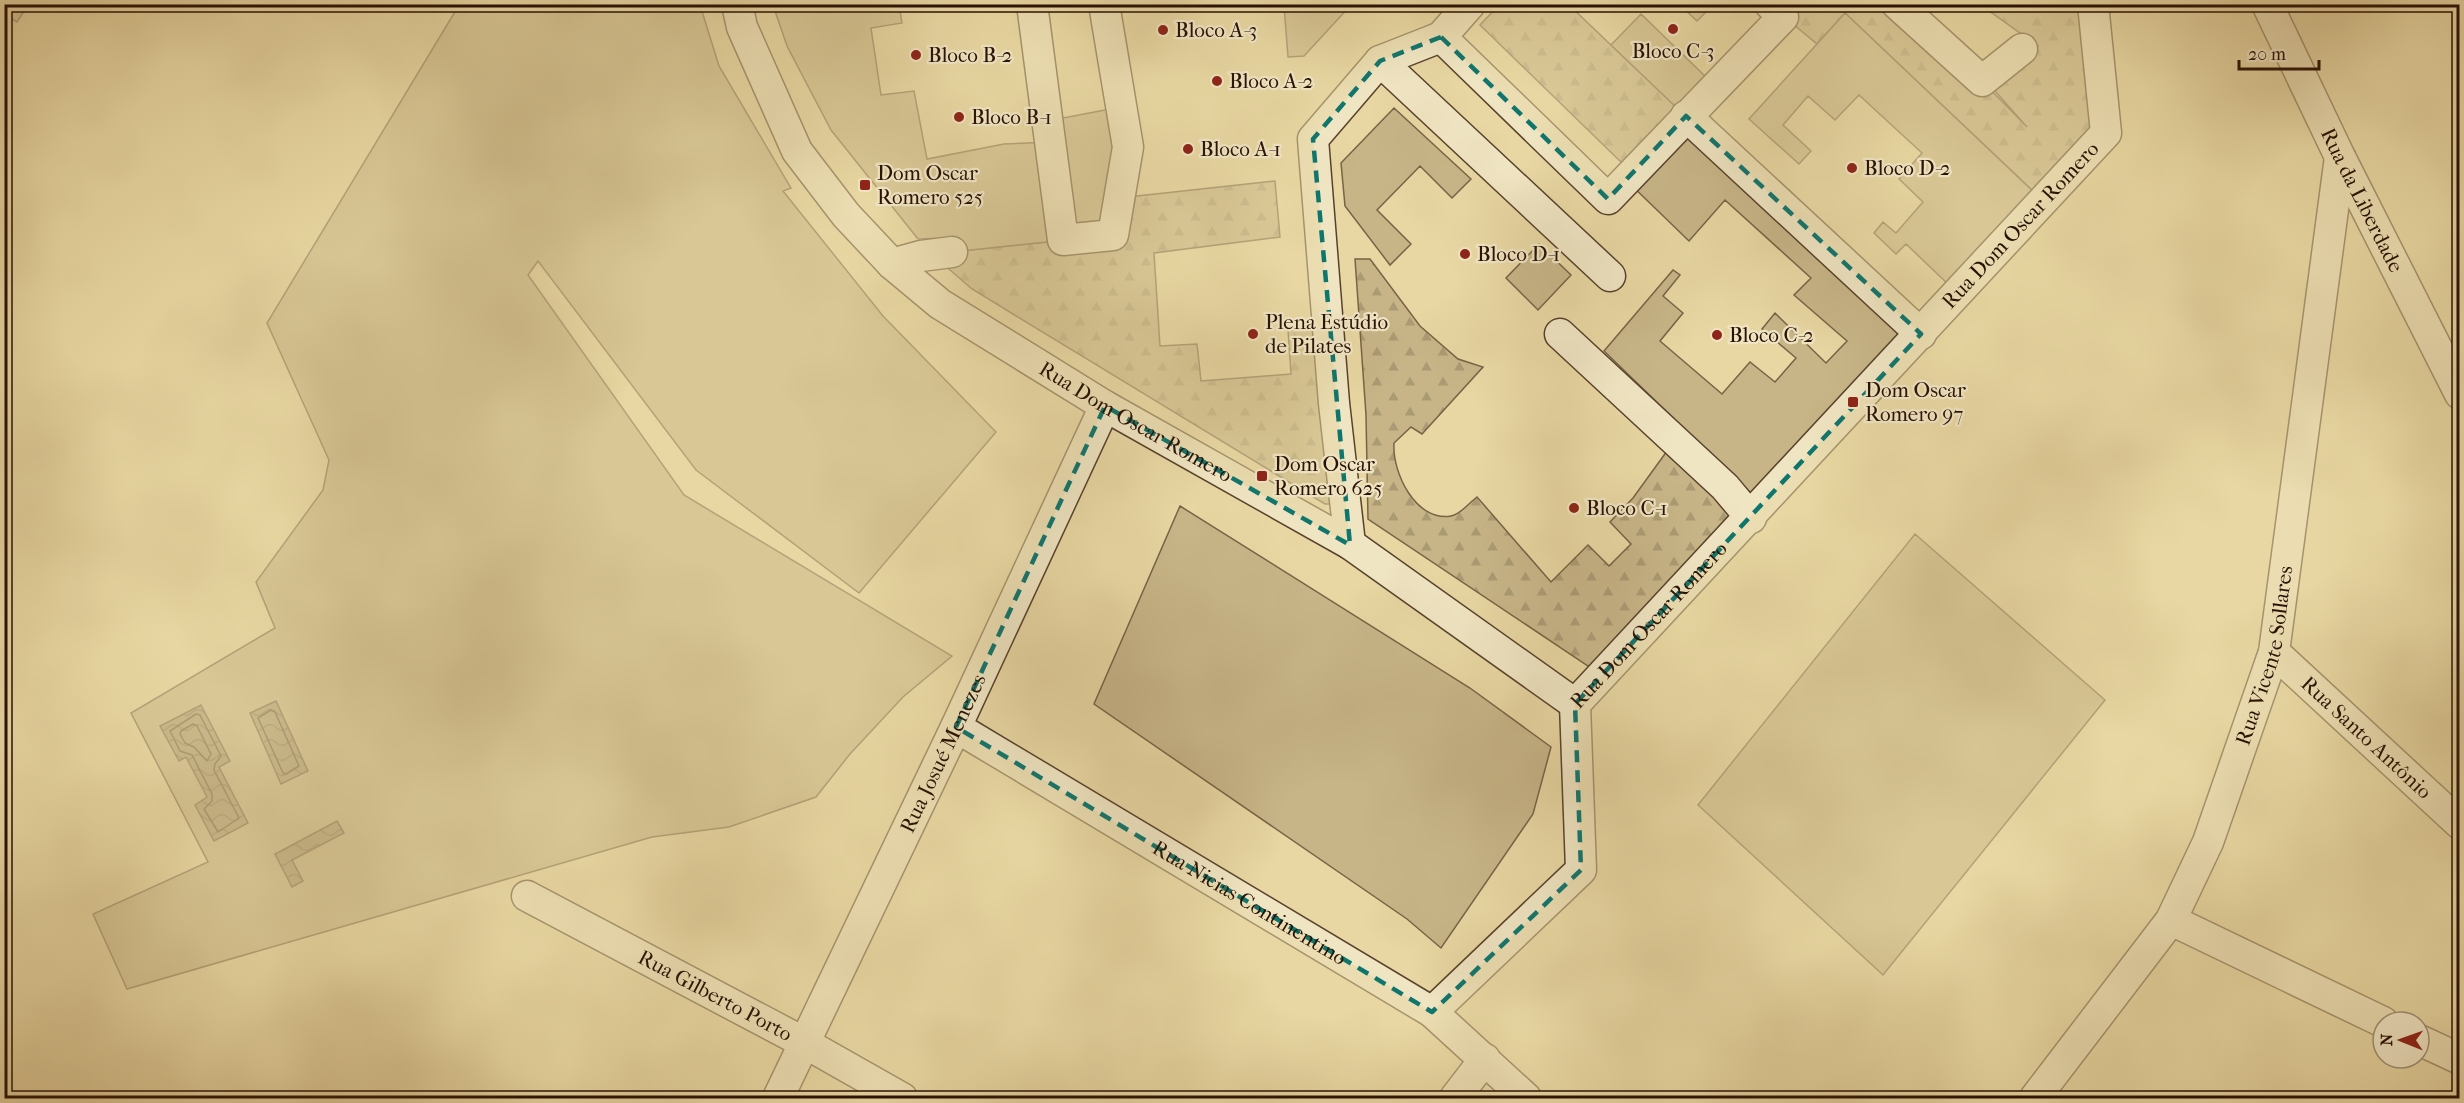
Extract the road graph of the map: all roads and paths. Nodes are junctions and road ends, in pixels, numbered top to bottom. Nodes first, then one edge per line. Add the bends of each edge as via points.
1 (737, 4) edge
2 (1032, 4) edge
3 (1104, 4) edge
4 (1470, 4) edge
5 (1770, 4) edge
6 (1898, 4) edge
7 (2093, 4) edge
8 (2267, 4) edge
9 (1442, 38) junction
10 (2022, 49) dead end
11 (1380, 61) junction
12 (1686, 116) junction
13 (2340, 157) junction
14 (952, 252) dead end
15 (892, 264) junction
16 (1610, 276) dead end
17 (1560, 334) dead end
18 (1921, 334) junction
19 (2460, 394) edge
20 (1105, 406) junction
21 (1751, 518) junction
22 (1350, 544) junction
23 (2274, 652) junction
24 (1575, 704) junction
25 (956, 727) junction
26 (2460, 824) edge
27 (527, 896) dead end
28 (2171, 920) junction
29 (1432, 1012) junction
30 (2371, 1016) edge
31 (803, 1042) junction
32 (2431, 1046) edge
33 (1485, 1059) junction
34 (2460, 1059) edge
35 (778, 1098) edge
36 (902, 1098) edge
37 (1455, 1098) edge
38 (1527, 1098) edge
39 (2035, 1098) edge

1 - 15 street, Rua Dom Oscar Romero via 742,27 797,150 846,215
2 - 3 street via 1063,240 1113,235 1128,147
4 - 9 street
5 - 12 street via 1783,16
6 - 10 street via 1982,81
7 - 18 street, Rua Dom Oscar Romero via 2106,134
8 - 13 street, Rua da Liberdade
9 - 11 street
9 - 12 street via 1608,199
11 - 16 street
11 - 22 street via 1313,139 1334,403
12 - 18 street
13 - 19 street, Rua da Liberdade
13 - 23 street, Rua Vicente Sollares
14 - 15 street
15 - 20 street, Rua Dom Oscar Romero via 940,304
17 - 21 street via 1725,487
18 - 21 street, Rua Dom Oscar Romero
20 - 22 street, Rua Dom Oscar Romero
20 - 25 street, Rua Josué Menezes
21 - 24 street, Rua Dom Oscar Romero
22 - 24 street, Rua Dom Oscar Romero
23 - 26 street, Rua Santo Antônio
23 - 28 street, Rua Vicente Sollares via 2208,842
24 - 29 street via 1581,870
25 - 29 street, Rua Nicias Continentino
25 - 31 street, Rua Josué Menezes
27 - 31 street, Rua Gilberto Porto
28 - 30 street
28 - 39 street, Rua Vicente Sollares
29 - 33 street, Rua Nicias Continentino
31 - 35 street, Rua Josué Menezes
31 - 36 street, Rua Gilberto Porto
32 - 34 street
33 - 37 street
33 - 38 street, Rua Nicias Continentino

